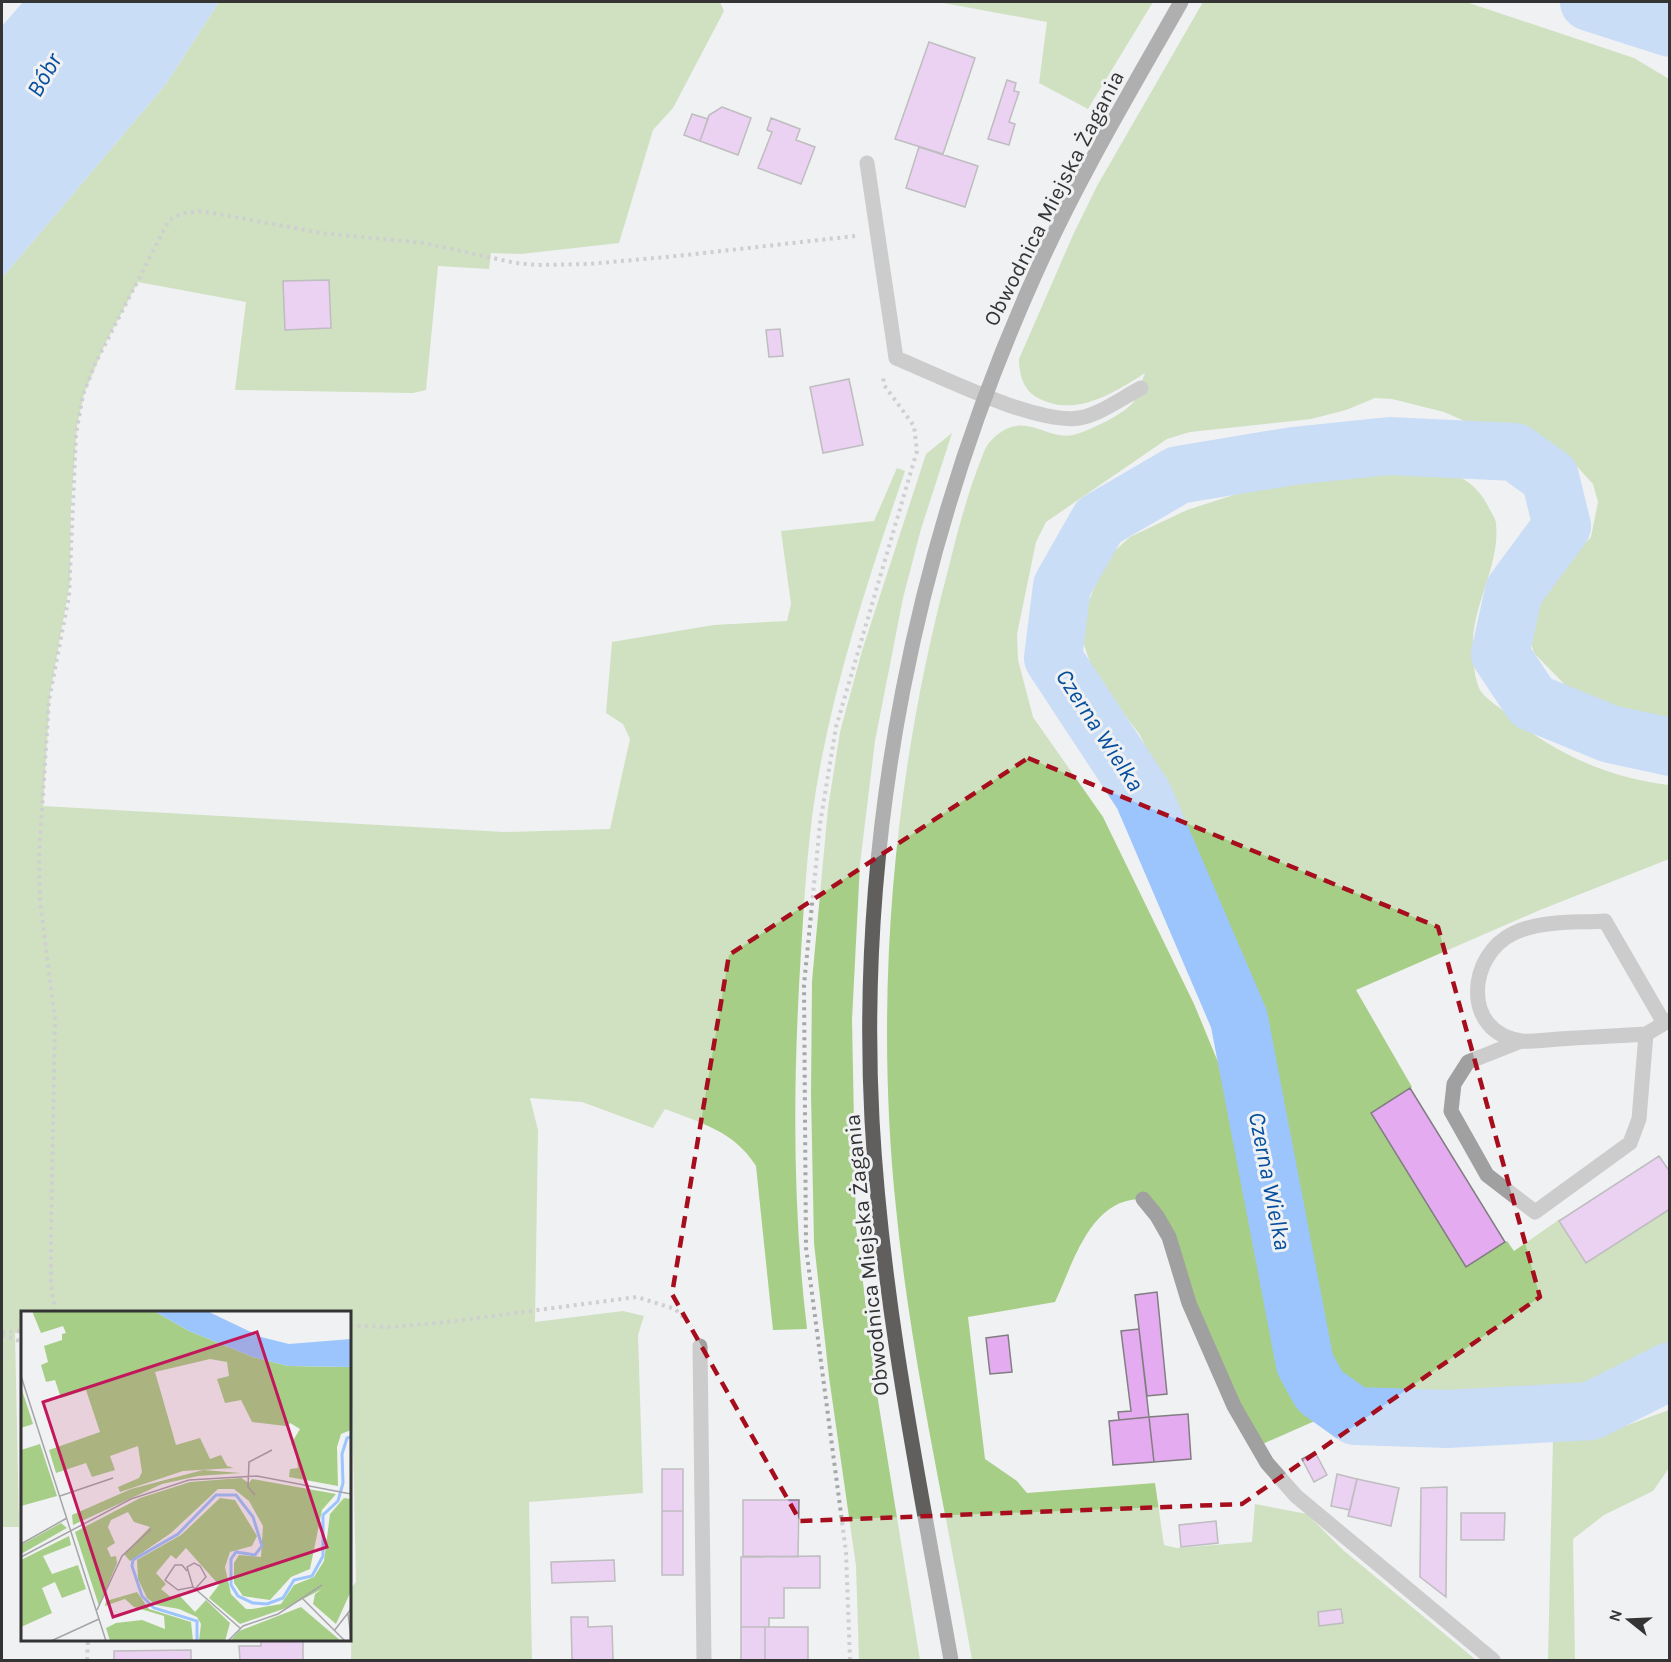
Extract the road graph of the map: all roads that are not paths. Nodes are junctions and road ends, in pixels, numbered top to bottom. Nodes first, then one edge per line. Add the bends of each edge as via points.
1 (1181, 2) edge
2 (867, 163) dead end
3 (1141, 388) dead end
4 (985, 394) junction
5 (1667, 1022) edge
6 (1646, 1034) junction
7 (1521, 1041) junction
8 (1143, 1199) dead end
9 (700, 1346) road end
10 (704, 1660) edge
11 (951, 1660) edge
12 (1493, 1660) edge

1 - 4 main road, Obwodnica Miejska Żagania via 1096,151 1031,283
2 - 4 street via 896,358
3 - 4 street via 1082,418 1070,420
4 - 11 main road, Obwodnica Miejska Żagania via 933,558 900,705 883,825 871,974 872,1120 885,1265 897,1357
5 - 6 street
5 - 7 street via 1605,921 1531,926 1496,946 1481,970 1476,995 1480,1014 1493,1030
6 - 7 street
6 - 7 street via 1639,1119 1630,1143 1535,1212 1487,1175 1451,1111 1454,1084 1468,1062
8 - 12 street via 1169,1237 1189,1303 1234,1406 1267,1463 1296,1496
9 - 10 street

